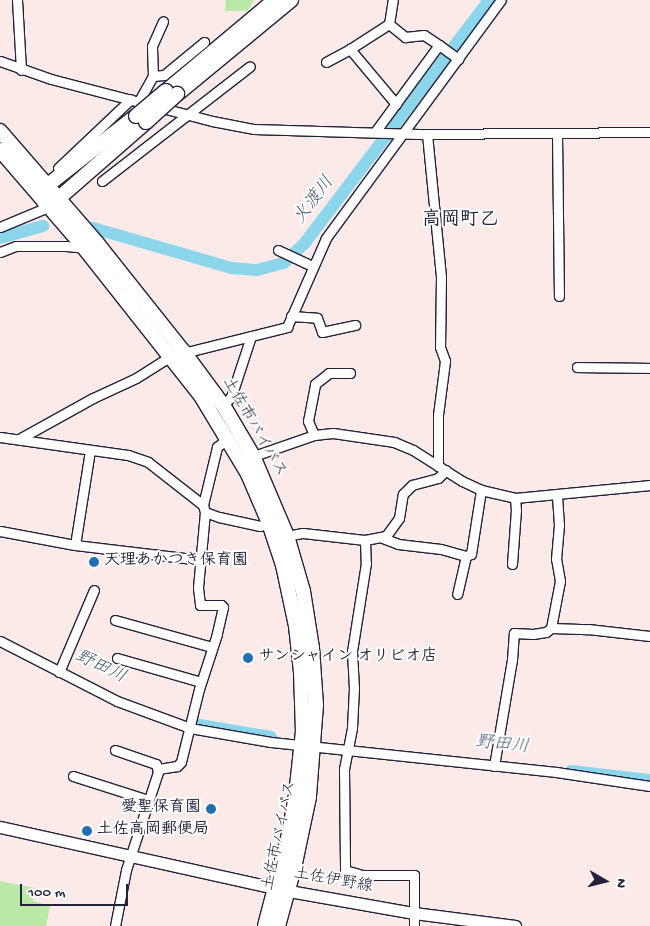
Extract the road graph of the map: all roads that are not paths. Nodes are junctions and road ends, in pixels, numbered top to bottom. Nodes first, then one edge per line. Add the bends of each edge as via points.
1 (17, 0) edge
2 (275, 0) edge
3 (291, 0) edge
4 (393, 0) edge
5 (501, 0) edge
6 (163, 21) dead end
7 (389, 24) junction
8 (204, 42) dead end
9 (441, 46) junction
10 (350, 49) junction
11 (457, 57) junction
12 (0, 61) edge
13 (326, 62) dead end
14 (250, 66) dead end
15 (21, 70) junction
16 (153, 76) junction
17 (171, 92) junction
18 (135, 100) junction
19 (396, 104) junction
20 (189, 114) junction
21 (141, 119) junction
22 (0, 131) edge
23 (378, 132) junction
24 (650, 132) edge
25 (402, 133) junction
26 (427, 134) junction
27 (557, 134) junction
28 (0, 150) edge
29 (58, 168) dead end
30 (102, 181) dead end
31 (48, 185) junction
32 (52, 205) junction
33 (0, 227) edge
34 (88, 245) junction
35 (278, 250) dead end
36 (0, 252) edge
37 (312, 266) junction
38 (559, 296) dead end
39 (291, 316) junction
40 (355, 325) dead end
41 (251, 336) junction
42 (177, 353) junction
43 (578, 367) dead end
44 (650, 368) edge
45 (350, 373) dead end
46 (223, 406) junction
47 (314, 434) junction
48 (0, 437) edge
49 (228, 438) junction
50 (19, 439) junction
51 (90, 450) junction
52 (247, 458) junction
53 (442, 468) junction
54 (650, 485) edge
55 (482, 490) junction
56 (557, 494) junction
57 (515, 498) junction
58 (204, 509) junction
59 (269, 523) junction
60 (0, 530) edge
61 (288, 536) junction
62 (380, 537) junction
63 (365, 540) junction
64 (75, 545) junction
65 (466, 556) junction
66 (201, 560) junction
67 (512, 564) dead end
68 (94, 590) dead end
69 (457, 594) dead end
70 (115, 620) dead end
71 (551, 628) junction
72 (650, 636) edge
73 (0, 641) edge
74 (212, 647) junction
75 (117, 658) dead end
76 (61, 668) junction
77 (201, 682) junction
78 (190, 728) junction
79 (308, 745) junction
80 (115, 750) dead end
81 (347, 750) junction
82 (494, 764) junction
83 (158, 769) junction
84 (73, 776) dead end
85 (650, 786) edge
86 (148, 800) junction
87 (0, 827) edge
88 (130, 856) junction
89 (282, 890) junction
90 (414, 913) junction
91 (115, 926) edge
92 (265, 926) edge
93 (278, 926) edge
94 (414, 926) edge
95 (515, 926) edge

1 - 15 street
2 - 17 highway
3 - 17 highway
4 - 7 street
5 - 11 street
6 - 16 street via 152,46
7 - 9 street via 405,37 424,35
7 - 10 street
8 - 16 street via 164,75
9 - 11 street
9 - 19 street
10 - 13 street
10 - 19 street
11 - 25 street
12 - 15 street
14 - 20 street
15 - 18 street
16 - 18 street
17 - 21 highway, bridge
18 - 20 street
18 - 29 street
19 - 23 street
20 - 23 street via 254,129
20 - 30 street
21 - 31 highway
21 - 32 highway
22 - 31 highway, 土佐市バイパス
23 - 25 street
24 - 27 street
25 - 26 street
25 - 37 street via 326,238
26 - 27 street
26 - 53 street via 441,277 440,347 445,361 438,416
27 - 38 street
28 - 32 highway, 土佐市バイパス
31 - 32 highway, 土佐市バイパス
32 - 33 street
32 - 34 highway, 土佐市バイパス
32 - 34 highway, 土佐市バイパス via 72,213
34 - 36 street via 16,246
34 - 42 highway, 土佐市バイパス
35 - 37 street
37 - 39 street
39 - 40 street via 317,318 322,332
39 - 41 street via 287,327
41 - 42 street
41 - 46 street via 231,397
42 - 46 highway, 土佐市バイパス
42 - 49 highway, 土佐市バイパス
42 - 50 street
43 - 44 street
45 - 47 street via 329,373 315,384 308,421
46 - 52 highway, 土佐市バイパス
47 - 52 street
47 - 53 street via 333,433 394,442
48 - 50 street
49 - 52 highway, 土佐市バイパス
49 - 58 street via 217,446
50 - 51 street
51 - 58 street via 128,455 148,462
51 - 64 street
52 - 59 highway, 土佐市バイパス
52 - 61 highway, 土佐市バイパス
53 - 55 street
53 - 62 street via 438,478 412,485 403,494 399,518 386,536
54 - 56 street
55 - 57 street
55 - 65 street via 471,554
56 - 57 street
56 - 71 street via 560,525 556,559 560,581
57 - 67 street
58 - 59 street via 219,517 260,526
58 - 66 street
59 - 79 highway, 土佐市バイパス via 283,565 296,626
60 - 64 street
61 - 63 street via 303,533
61 - 79 highway, 土佐市バイパス via 303,591 312,648 316,705
62 - 63 street
62 - 65 street via 398,544 441,549
63 - 81 street via 366,563 352,651 352,728
64 - 66 street
65 - 69 street
66 - 74 street via 200,605 223,607
68 - 76 street
70 - 74 street
71 - 72 street
71 - 82 street via 546,632 514,634
73 - 76 street
74 - 77 street
75 - 77 street
76 - 78 street via 117,701
77 - 78 street
78 - 79 street
78 - 83 street via 181,762 177,766
79 - 81 street
79 - 89 highway, 土佐市バイパス via 296,795
80 - 83 street via 156,764
81 - 82 street
81 - 90 street via 343,784 345,870 363,875 414,875
82 - 85 street
83 - 86 street
84 - 86 street
86 - 88 street
87 - 88 main road, 土佐伊野線
88 - 89 main road, 土佐伊野線
88 - 91 street
89 - 90 main road, 土佐伊野線
89 - 92 highway, 土佐市バイパス
89 - 93 highway, 土佐市バイパス
90 - 94 street
90 - 95 main road, 土佐伊野線

